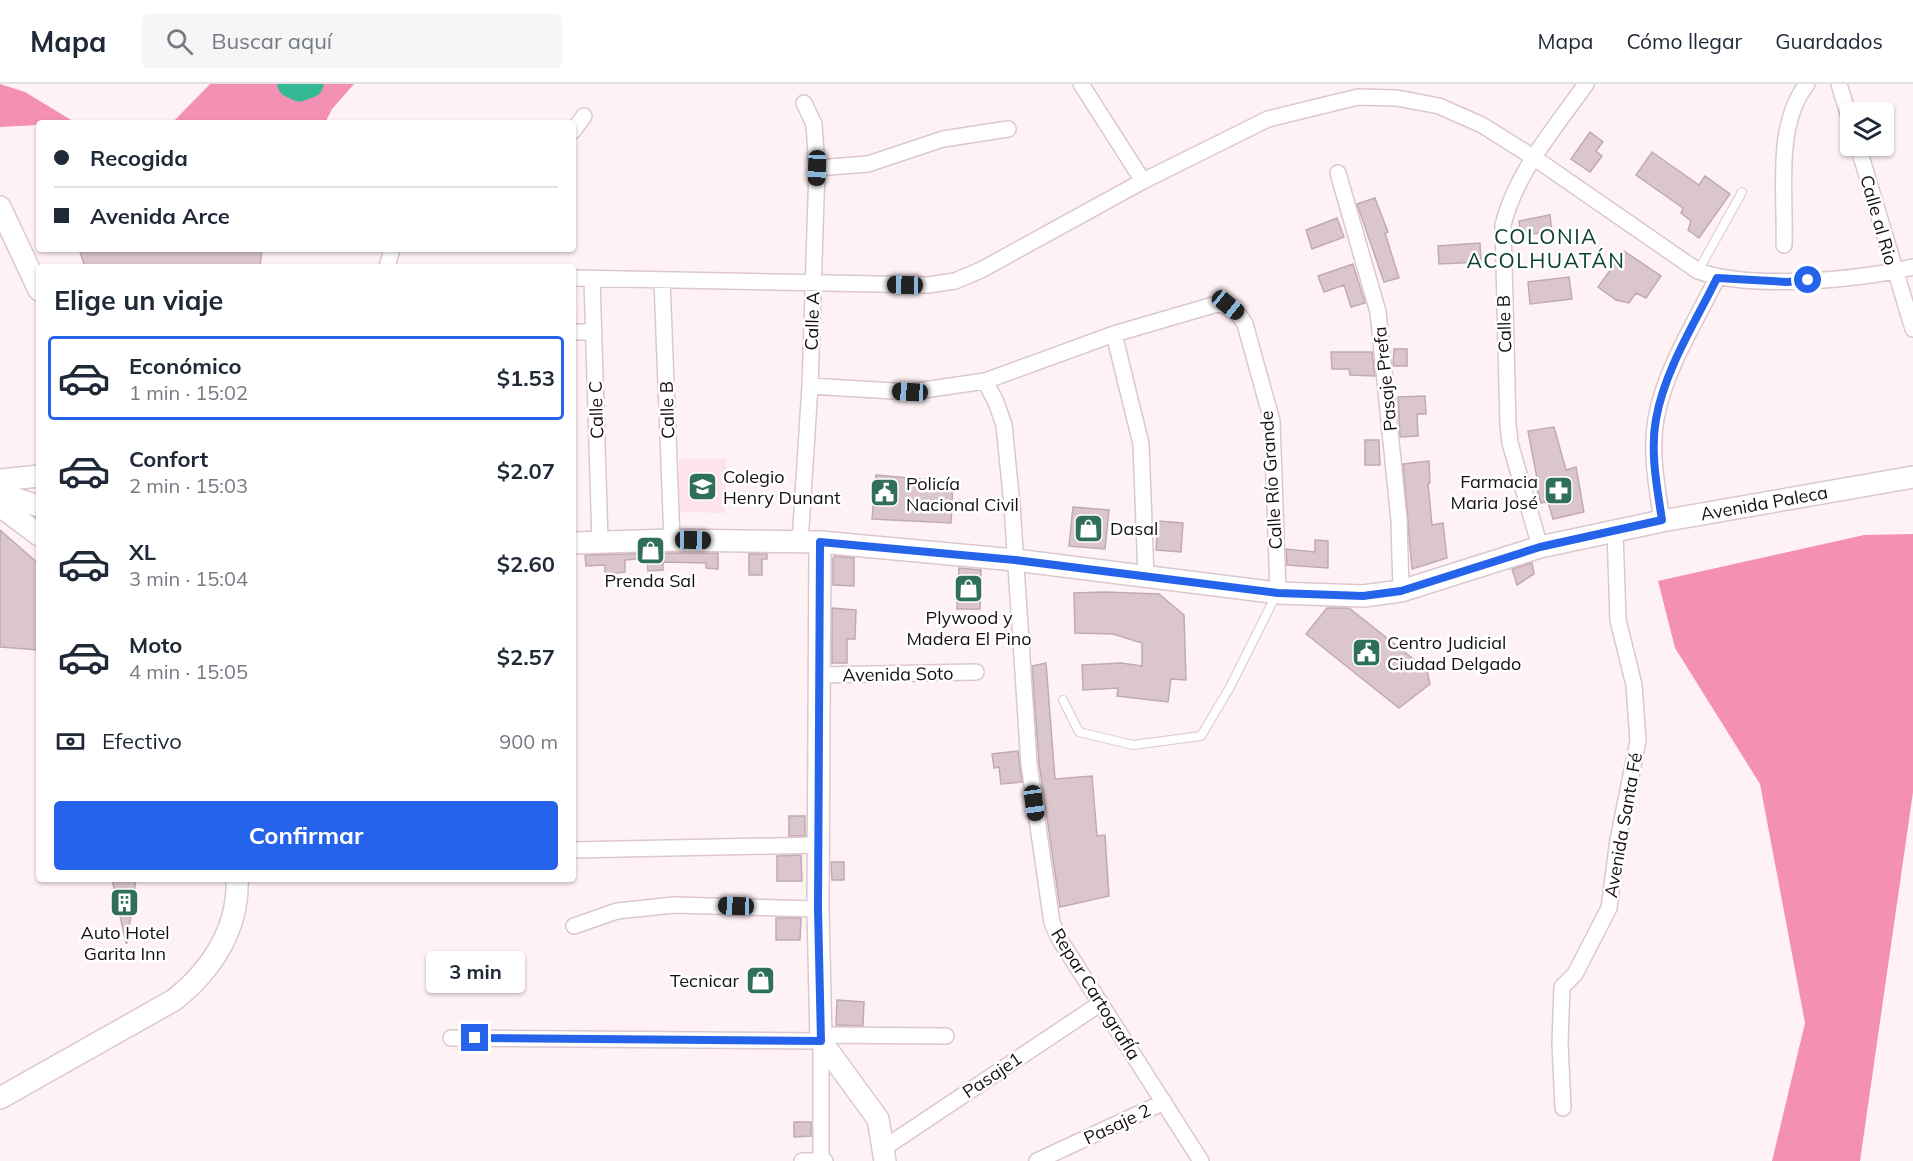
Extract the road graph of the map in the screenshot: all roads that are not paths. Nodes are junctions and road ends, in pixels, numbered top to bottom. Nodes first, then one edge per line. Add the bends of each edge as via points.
1 (1082, 84) edge
2 (1586, 84) edge
3 (1808, 84) edge
4 (1839, 84) edge
5 (804, 102) dead end
6 (1845, 102) edge
7 (584, 116) dead end
8 (576, 127) edge
9 (1008, 129) dead end
10 (1860, 156) edge
11 (1533, 157) junction
12 (817, 168) junction
13 (1338, 173) dead end
14 (1143, 181) junction
15 (1742, 192) dead end
16 (0, 207) edge
17 (1784, 245) dead end
18 (1913, 267) edge
19 (1698, 271) junction
20 (1894, 271) junction
21 (576, 278) edge
22 (1717, 278) junction
23 (592, 279) junction
24 (662, 280) junction
25 (813, 283) junction
26 (36, 284) edge
27 (1913, 329) edge
28 (576, 332) edge
29 (594, 332) junction
30 (1114, 334) junction
31 (985, 381) junction
32 (810, 386) junction
33 (36, 477) edge
34 (1913, 477) edge
35 (0, 480) edge
36 (0, 494) edge
37 (36, 505) edge
38 (0, 506) edge
39 (1662, 520) junction
40 (1615, 531) junction
41 (36, 533) edge
42 (672, 540) junction
43 (600, 542) junction
44 (810, 542) junction
45 (576, 543) edge
46 (1540, 547) junction
47 (1015, 560) junction
48 (1146, 578) junction
49 (1401, 591) junction
50 (1278, 593) junction
51 (976, 672) dead end
52 (819, 675) junction
53 (1064, 700) dead end
54 (819, 845) junction
55 (576, 850) edge
56 (237, 882) edge
57 (818, 909) junction
58 (574, 926) dead end
59 (1101, 1003) junction
60 (946, 1036) dead end
61 (452, 1038) dead end
62 (821, 1038) junction
63 (0, 1098) edge
64 (1164, 1102) junction
65 (1563, 1108) dead end
66 (884, 1154) edge
67 (802, 1161) edge
68 (822, 1161) edge
69 (1037, 1161) edge
70 (1201, 1161) edge

1 - 14 street
2 - 11 street, Calle B
3 - 17 street via 1792,111 1786,143
4 - 6 street
5 - 12 street, Calle A via 814,124
7 - 8 street
9 - 12 street via 943,139 868,164
10 - 20 street, Calle al Rio
11 - 14 street via 1482,125 1439,106 1397,98 1358,97 1268,119
11 - 19 street
11 - 46 street, Calle B via 1507,207 1502,248 1508,424
12 - 25 street, Calle A
13 - 49 street, Pasaje Prefa via 1378,312 1399,520
14 - 25 street via 955,281 928,285
15 - 19 lane
16 - 26 main road
18 - 20 street
19 - 22 street
20 - 22 street via 1787,282
20 - 27 street, Calle al Rio
21 - 23 street
22 - 39 street via 1667,381 1656,420 1654,461
23 - 24 street
23 - 29 street, Calle C
24 - 25 street
24 - 42 street, Calle B
25 - 32 street, Calle A
28 - 29 street
29 - 43 street, Calle C
30 - 31 street
30 - 48 street via 1141,444
30 - 50 street, Calle Río Grande via 1217,304 1228,305 1239,314 1272,421
31 - 32 street via 910,392
31 - 47 street, Repar CartografÍa via 1004,425
32 - 44 street, Calle A
33 - 35 main road
34 - 39 main road, Avenida Paleca
36 - 37 main road
38 - 41 main road
39 - 40 main road, Avenida Paleca
40 - 46 main road, Avenida Paleca
40 - 65 street, Avenida Santa Fé via 1618,620 1634,685 1638,741 1609,908 1575,974 1562,987
42 - 43 main road, Avenida Paleca
42 - 44 main road, Avenida Paleca
43 - 45 main road, Avenida Paleca
44 - 47 main road, Avenida Paleca
44 - 52 main road
46 - 49 main road, Avenida Paleca
47 - 48 main road, Avenida Paleca
47 - 59 street, Repar CartografÍa via 1029,764 1052,923
48 - 50 main road, Avenida Paleca
49 - 50 main road, Avenida Paleca via 1363,596
50 - 53 lane via 1201,736 1133,745 1079,732
51 - 52 street, Avenida Soto
52 - 54 main road
54 - 55 street
54 - 57 main road
56 - 63 main road via 236,904 226,935 213,960 192,985 174,1000
57 - 58 street via 674,905 617,910
57 - 62 main road
59 - 64 street, Repar CartografÍa
59 - 66 street, Pasaje1
60 - 62 street
61 - 62 street
62 - 66 main road via 878,1119
62 - 68 street
64 - 69 street, Pasaje 2
64 - 70 street, Repar CartografÍa
67 - 68 street

